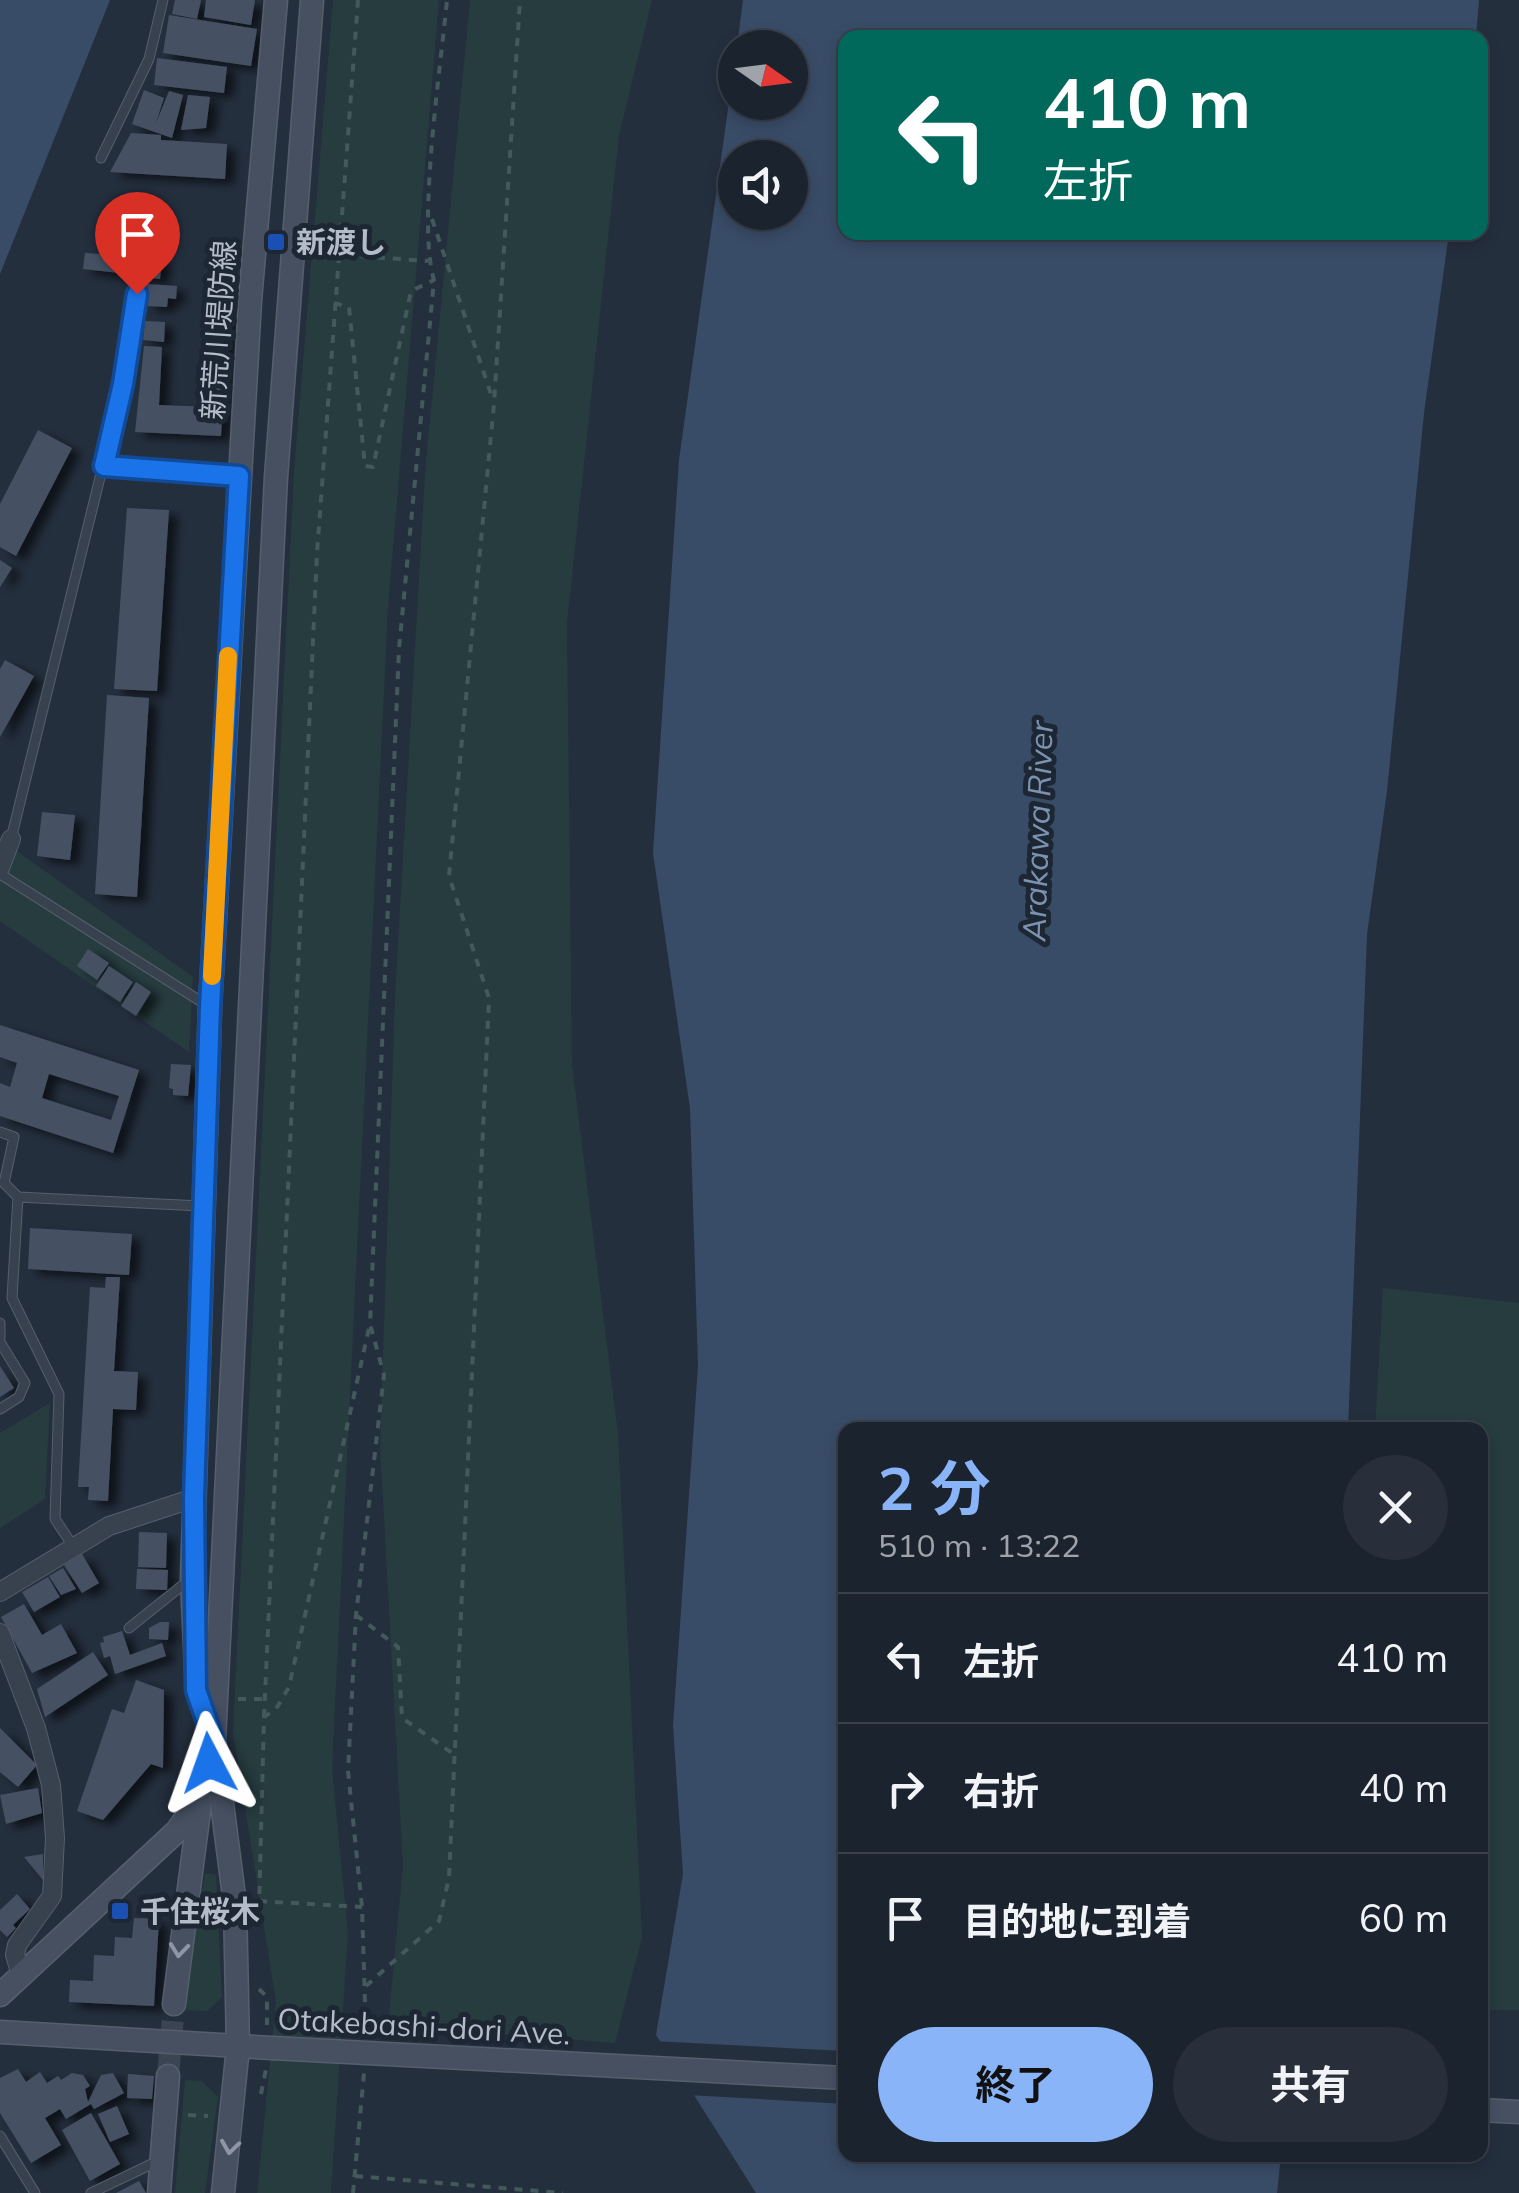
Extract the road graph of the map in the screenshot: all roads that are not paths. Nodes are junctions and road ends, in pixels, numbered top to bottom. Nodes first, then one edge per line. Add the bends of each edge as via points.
1 (163, 0) edge
2 (276, 0) edge
3 (312, 0) edge
4 (102, 158) dead end
5 (137, 294) dead end
6 (104, 466) junction
7 (239, 476) junction
8 (12, 839) joint
9 (0, 871) edge
10 (210, 1007) junction
11 (0, 1132) edge
12 (18, 1197) junction
13 (204, 1206) junction
14 (0, 1323) edge
15 (0, 1340) edge
16 (0, 1409) edge
17 (194, 1498) junction
18 (73, 1546) junction
19 (192, 1578) junction
20 (0, 1592) edge
21 (129, 1628) dead end
22 (0, 1633) edge
23 (214, 1742) junction
24 (204, 1784) junction
25 (21, 1975) junction
26 (0, 1994) edge
27 (174, 2004) tunnel mouth
28 (0, 2032) edge
29 (238, 2046) junction
30 (168, 2076) tunnel mouth
31 (838, 2078) edge
32 (1488, 2110) edge
33 (1519, 2112) edge
34 (0, 2136) edge
35 (160, 2160) junction
36 (35, 2193) edge
37 (91, 2193) edge
38 (159, 2193) edge
39 (223, 2193) edge

1 - 4 lane via 149,59
2 - 7 main road, 新荒川堤防線
3 - 23 main road via 276,477
5 - 6 lane
6 - 7 lane
6 - 8 lane
7 - 10 main road, 新荒川堤防線
8 - 9 street
9 - 10 lane
10 - 13 main road, 新荒川堤防線
11 - 12 lane via 14,1137 4,1182
12 - 13 lane
12 - 18 lane via 12,1298 59,1394 55,1519
13 - 17 main road, 新荒川堤防線
14 - 15 lane
15 - 16 lane via 24,1383 20,1397
17 - 18 street via 109,1526
17 - 19 main road, 新荒川堤防線
18 - 20 street
19 - 21 lane
19 - 23 main road, 新荒川堤防線 via 196,1690
22 - 25 street via 36,1728 51,1785 55,1838 52,1896 16,1945
23 - 24 main road
23 - 29 main road via 234,1904
24 - 25 main road via 177,1831
24 -> 27 main road
25 - 26 main road
28 - 29 main road, Otakebashi-dori Ave.
29 - 31 main road, Otakebashi-dori Ave., bridge
29 -> 39 main road
30 - 35 main road
32 - 33 main road
34 - 36 lane
35 - 37 lane
35 - 38 main road

